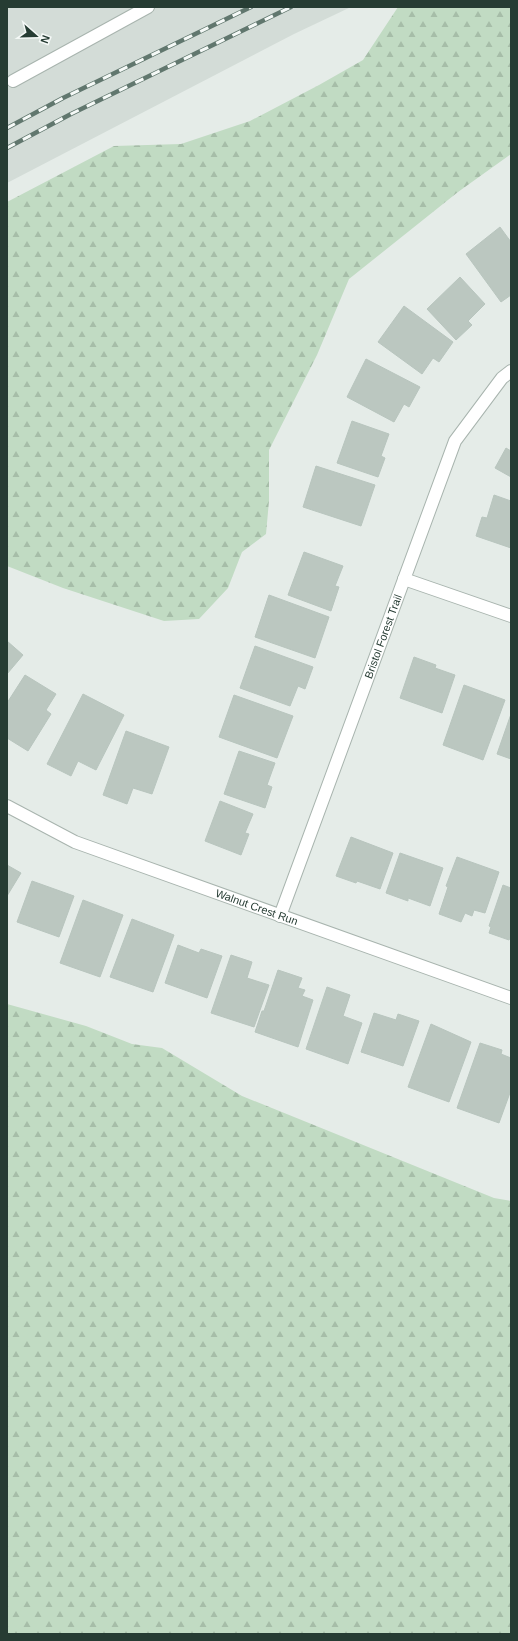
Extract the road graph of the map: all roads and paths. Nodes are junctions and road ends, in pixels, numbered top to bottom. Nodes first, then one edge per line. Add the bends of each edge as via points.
1 (148, 7) edge
2 (13, 81) dead end
3 (511, 371) edge
4 (404, 579) junction
5 (511, 616) edge
6 (7, 806) edge
7 (280, 916) junction
8 (511, 998) edge

1 - 2 street
3 - 4 street, Bristol Forest Trail via 502,378 455,441
4 - 5 street
4 - 7 street, Bristol Forest Trail
6 - 7 street, Walnut Crest Run via 75,842
7 - 8 street, Walnut Crest Run

